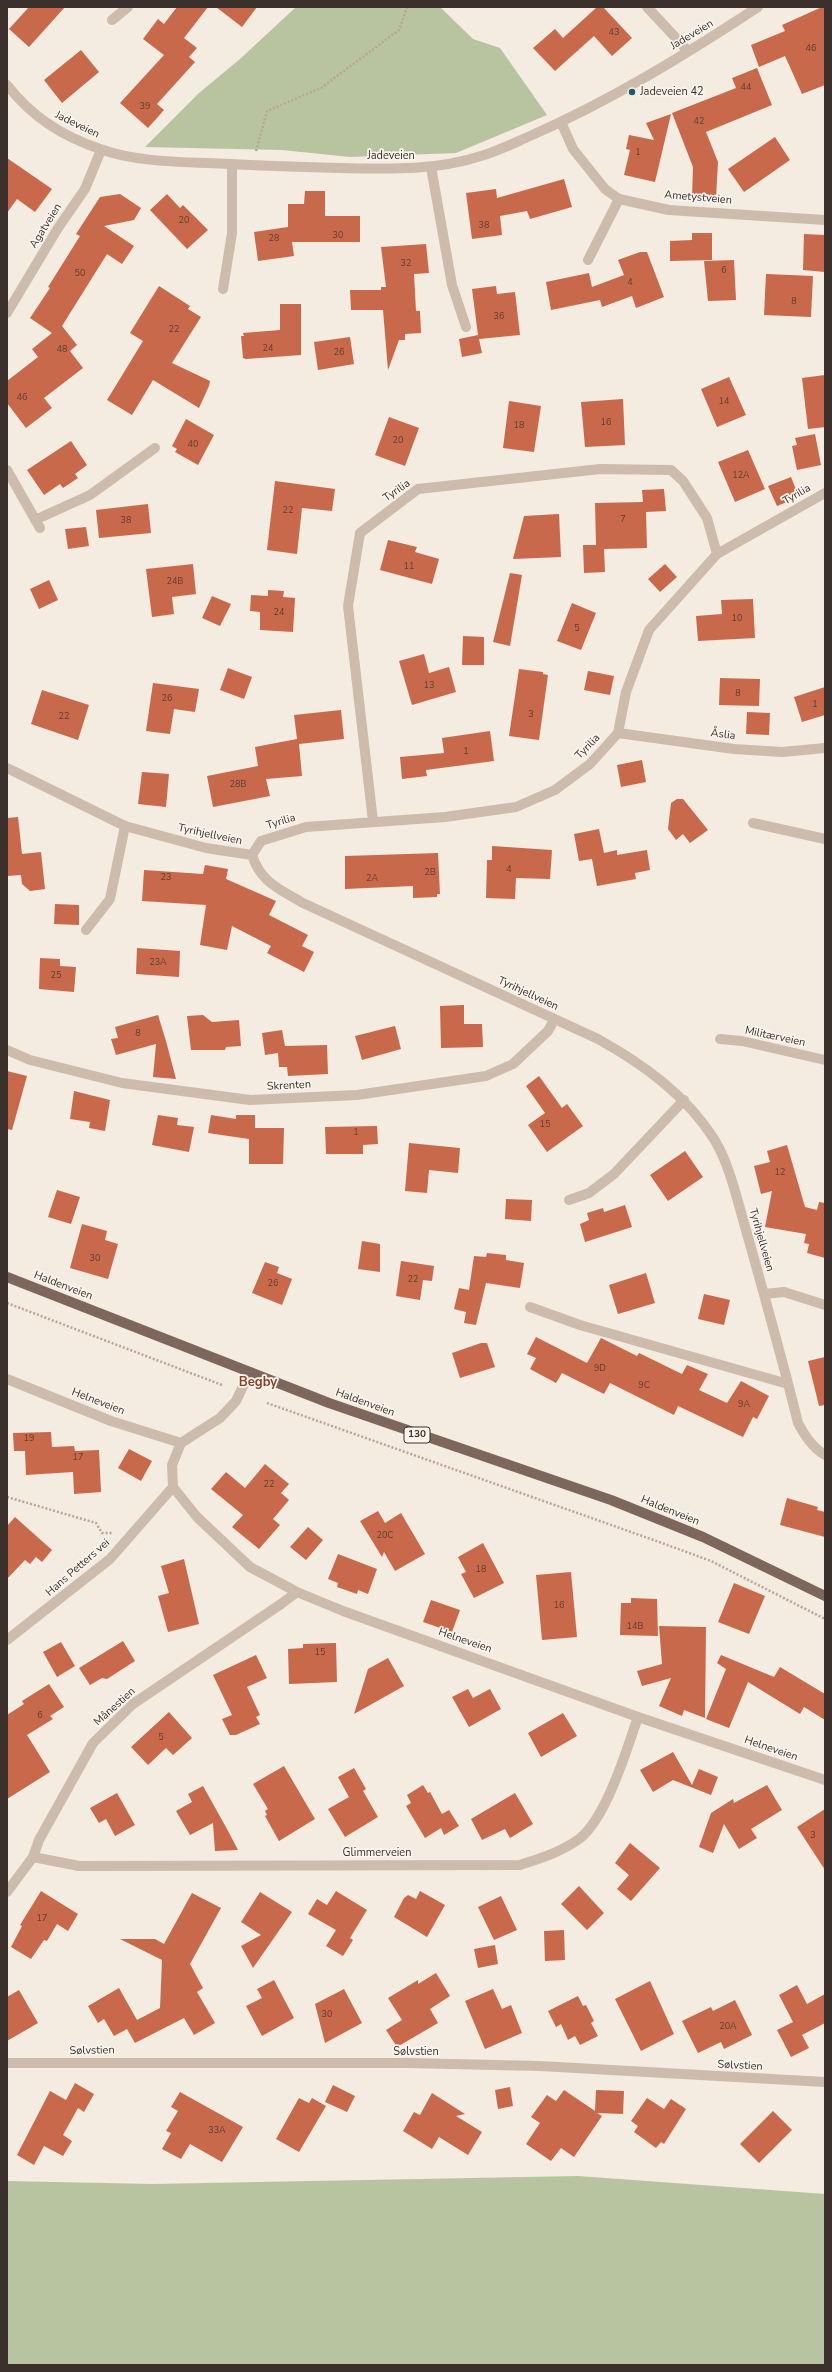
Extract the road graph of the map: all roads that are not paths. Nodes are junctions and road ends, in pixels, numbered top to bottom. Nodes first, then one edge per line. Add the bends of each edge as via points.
1 (128, 7) edge
2 (647, 7) edge
3 (758, 7) edge
4 (112, 20) dead end
5 (688, 51) junction
6 (7, 85) edge
7 (561, 122) junction
8 (101, 150) junction
9 (232, 164) junction
10 (431, 167) junction
11 (619, 199) junction
12 (825, 220) edge
13 (588, 260) dead end
14 (223, 289) dead end
15 (7, 313) edge
16 (466, 327) dead end
17 (155, 448) dead end
18 (7, 470) edge
19 (825, 493) edge
20 (718, 554) junction
21 (618, 733) junction
22 (825, 748) edge
23 (7, 768) edge
24 (373, 821) junction
25 (752, 823) dead end
26 (125, 826) junction
27 (825, 839) edge
28 (252, 855) junction
29 (86, 930) dead end
30 (554, 1020) junction
31 (720, 1039) dead end
32 (7, 1050) edge
33 (825, 1060) edge
34 (684, 1100) junction
35 (569, 1200) dead end
36 (7, 1277) edge
37 (765, 1294) junction
38 (825, 1305) edge
39 (530, 1307) dead end
40 (250, 1372) junction
41 (7, 1379) edge
42 (788, 1384) junction
43 (181, 1443) junction
44 (825, 1455) edge
45 (173, 1487) junction
46 (297, 1592) junction
47 (825, 1596) edge
48 (7, 1640) edge
49 (638, 1717) junction
50 (825, 1780) edge
51 (34, 1857) junction
52 (7, 1892) edge
53 (7, 2063) edge
54 (825, 2082) edge

1 - 4 street
2 - 5 street
3 - 5 street, Jadeveien
5 - 7 street, Jadeveien via 628,87
6 - 8 street, Jadeveien via 38,119
7 - 10 street, Jadeveien via 484,156 456,164
7 - 11 street, Ametystveien via 573,149 605,189
8 - 9 street, Jadeveien via 162,160
8 - 15 street, Agatveien via 85,189 58,228
9 - 10 street, Jadeveien via 393,169
9 - 14 street via 232,233
10 - 16 street via 452,285
11 - 12 street, Ametystveien via 669,210
11 - 13 street
17 - 18 street via 90,495 37,524
19 - 20 street, Tyrilia
20 - 21 street, Tyrilia via 649,630 626,692
20 - 24 street, Tyrilia via 707,518 683,482 671,470 600,469 418,489 360,532 348,606
21 - 22 street, Åslia via 734,749 782,752
21 - 24 street, Tyrilia via 590,764 555,790 516,807 445,817
23 - 26 street, Tyrihjellveien
24 - 28 street, Tyrilia via 306,827 273,836 262,841
25 - 27 street
26 - 28 street, Tyrihjellveien via 206,848
26 - 29 street via 110,899
28 - 30 street, Tyrihjellveien via 256,869 266,881 303,903
30 - 32 street, Skrenten via 548,1031 513,1064 486,1076 357,1095 250,1100 122,1083 30,1060
30 - 34 street, Tyrihjellveien via 598,1039 634,1059
31 - 33 street, Militærveien
34 - 35 street via 614,1174 589,1193
34 - 37 street, Tyrihjellveien via 714,1140 730,1178
36 - 40 main road, Haldenveien / 130
37 - 38 street via 784,1292
37 - 42 street, Tyrihjellveien
39 - 42 street via 580,1325
40 - 43 street via 236,1402 220,1418
40 - 47 main road, Haldenveien / 130 via 329,1403 611,1500 703,1537
41 - 43 street, Helneveien via 111,1421
42 - 44 street, Tyrihjellveien via 798,1423 805,1437 816,1450
43 - 45 street via 172,1466
45 - 46 street, Helneveien via 197,1517 250,1567
45 - 48 street, Hans Petters vei via 110,1559
46 - 49 street, Helneveien via 343,1611
46 - 51 street, Månestien via 133,1704 93,1743 39,1840
49 - 50 street, Helneveien
49 - 51 street, Glimmerveien via 615,1783 591,1827 580,1839 566,1847 520,1865 79,1866
51 - 52 street, Månestien
53 - 54 street, Sølvstien via 516,2066

